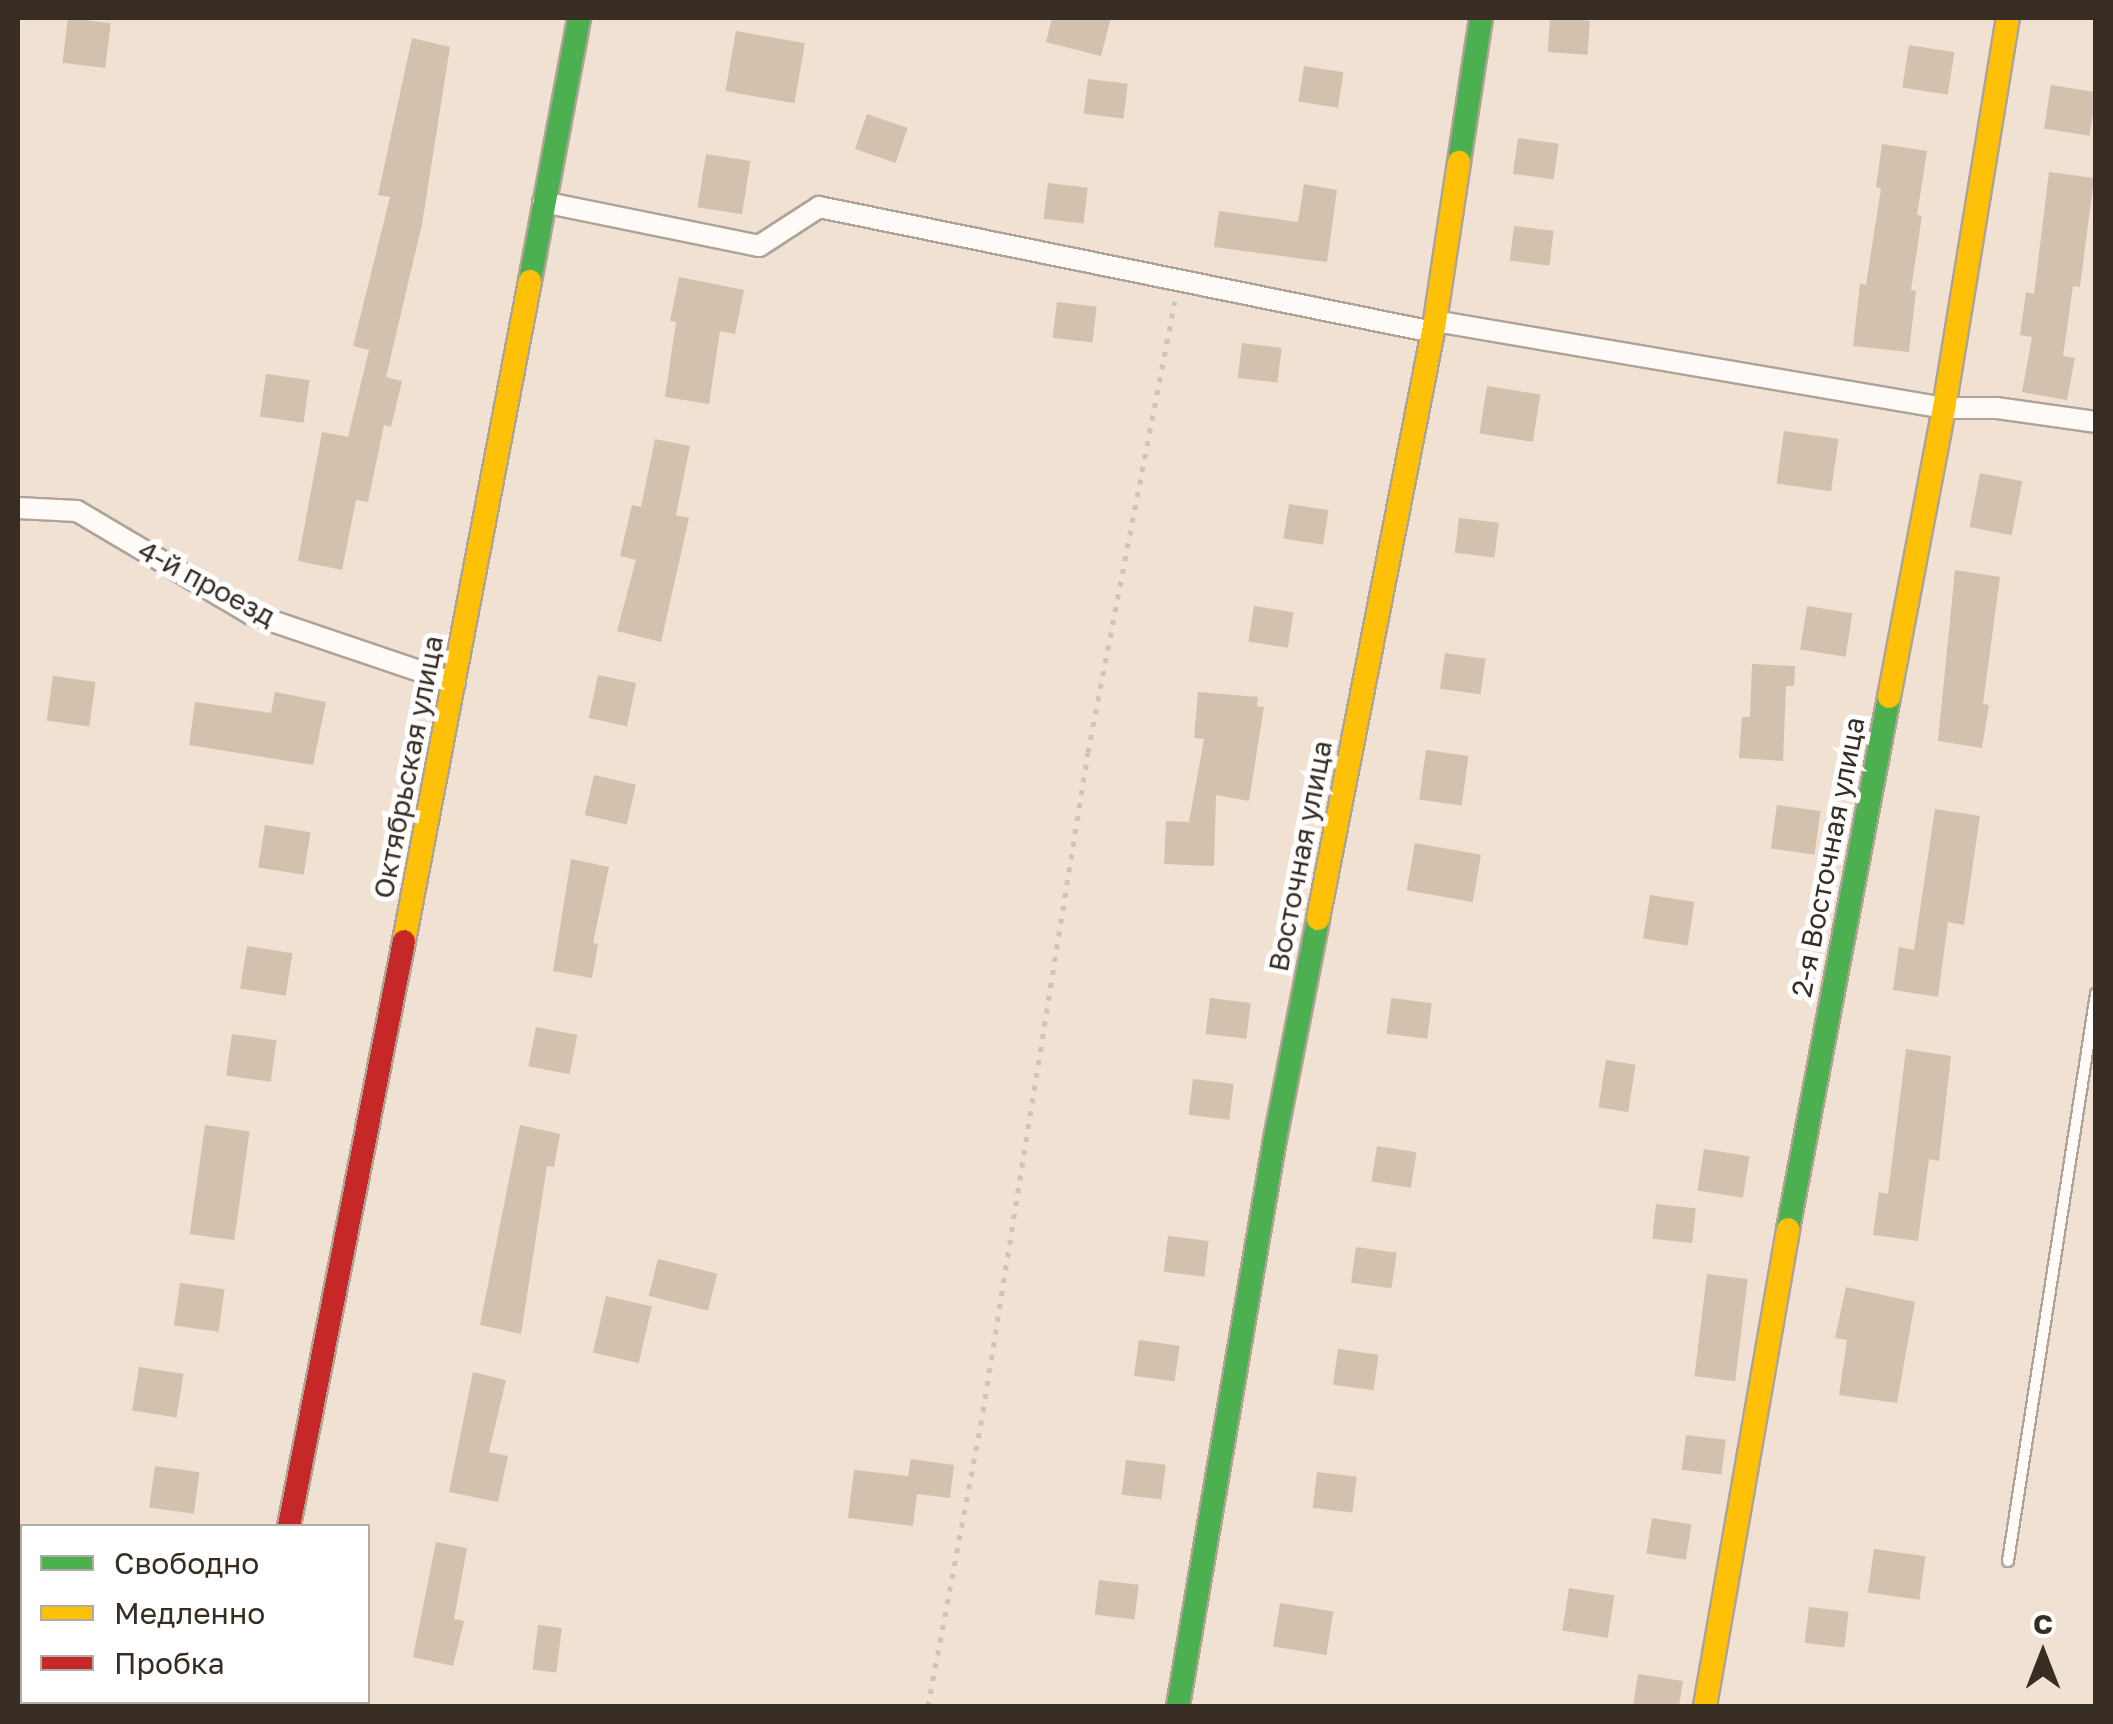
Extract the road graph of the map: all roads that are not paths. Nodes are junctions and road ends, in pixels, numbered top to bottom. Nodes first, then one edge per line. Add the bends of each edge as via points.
1 (579, 18) edge
2 (1480, 18) edge
3 (2008, 18) edge
4 (544, 202) junction
5 (1434, 326) junction
6 (1944, 408) junction
7 (2096, 422) edge
8 (18, 508) edge
9 (455, 683) junction
10 (2096, 994) edge
11 (290, 1524) edge
12 (2008, 1561) dead end
13 (1178, 1706) edge
14 (1706, 1706) edge

1 - 4 street, Октябрьская улица
2 - 5 street, Восточная улица
3 - 6 street, 2-я Восточная улица
4 - 5 street via 759,246 818,207
4 - 9 street, Октябрьская улица
5 - 6 street
5 - 13 street, Восточная улица via 1275,1139
6 - 7 street
6 - 14 street, 2-я Восточная улица via 1750,1429
8 - 9 street, 4-й проезд via 77,510 251,614
9 - 11 street, Октябрьская улица
10 - 12 lane

